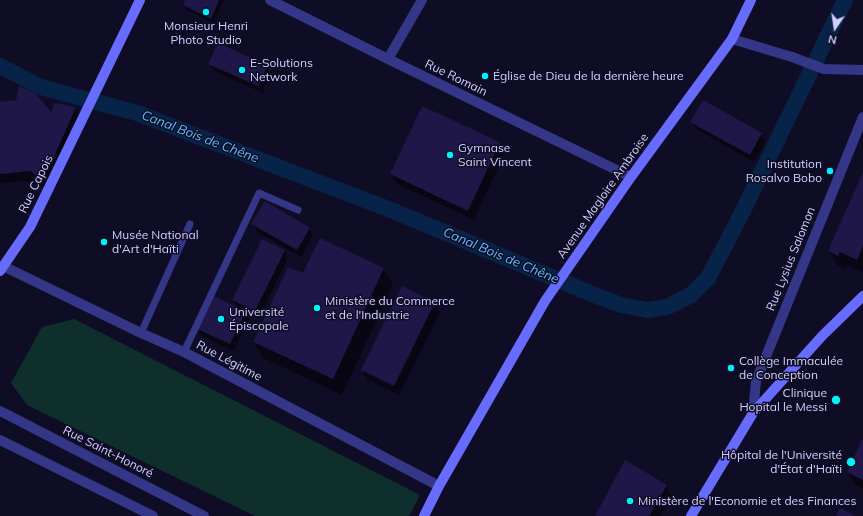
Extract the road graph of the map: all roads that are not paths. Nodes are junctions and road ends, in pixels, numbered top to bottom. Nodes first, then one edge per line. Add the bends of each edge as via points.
1 (140, 0) edge
2 (270, 0) edge
3 (422, 0) edge
4 (751, 0) edge
5 (732, 39) junction
6 (388, 59) junction
7 (863, 70) edge
8 (863, 117) edge
9 (631, 177) junction
10 (298, 210) dead end
11 (190, 224) dead end
12 (2, 269) edge
13 (863, 296) edge
14 (141, 333) junction
15 (184, 352) junction
16 (0, 411) edge
17 (753, 413) junction
18 (0, 440) edge
19 (439, 486) junction
20 (153, 516) edge
21 (204, 516) edge
22 (424, 516) edge
23 (691, 516) edge

1 - 12 street, Rue Capois via 30,227
2 - 6 street, Rue Romain
3 - 6 street
4 - 5 street, Avenue Magloire Ambroise
5 - 7 street via 824,69
5 - 9 street, Avenue Magloire Ambroise
6 - 9 street, Rue Romain
8 - 17 street, Rue Lysius Salomon via 756,381
9 - 19 street, Avenue Magloire Ambroise via 545,301
10 - 15 lane via 259,193
11 - 14 lane
12 - 14 street, Rue Légitime
13 - 17 street via 822,336
14 - 15 street, Rue Légitime
15 - 19 street, Rue Légitime
16 - 21 street, Rue Saint-Honoré
17 - 23 street
18 - 20 street
19 - 22 street, Avenue Magloire Ambroise

